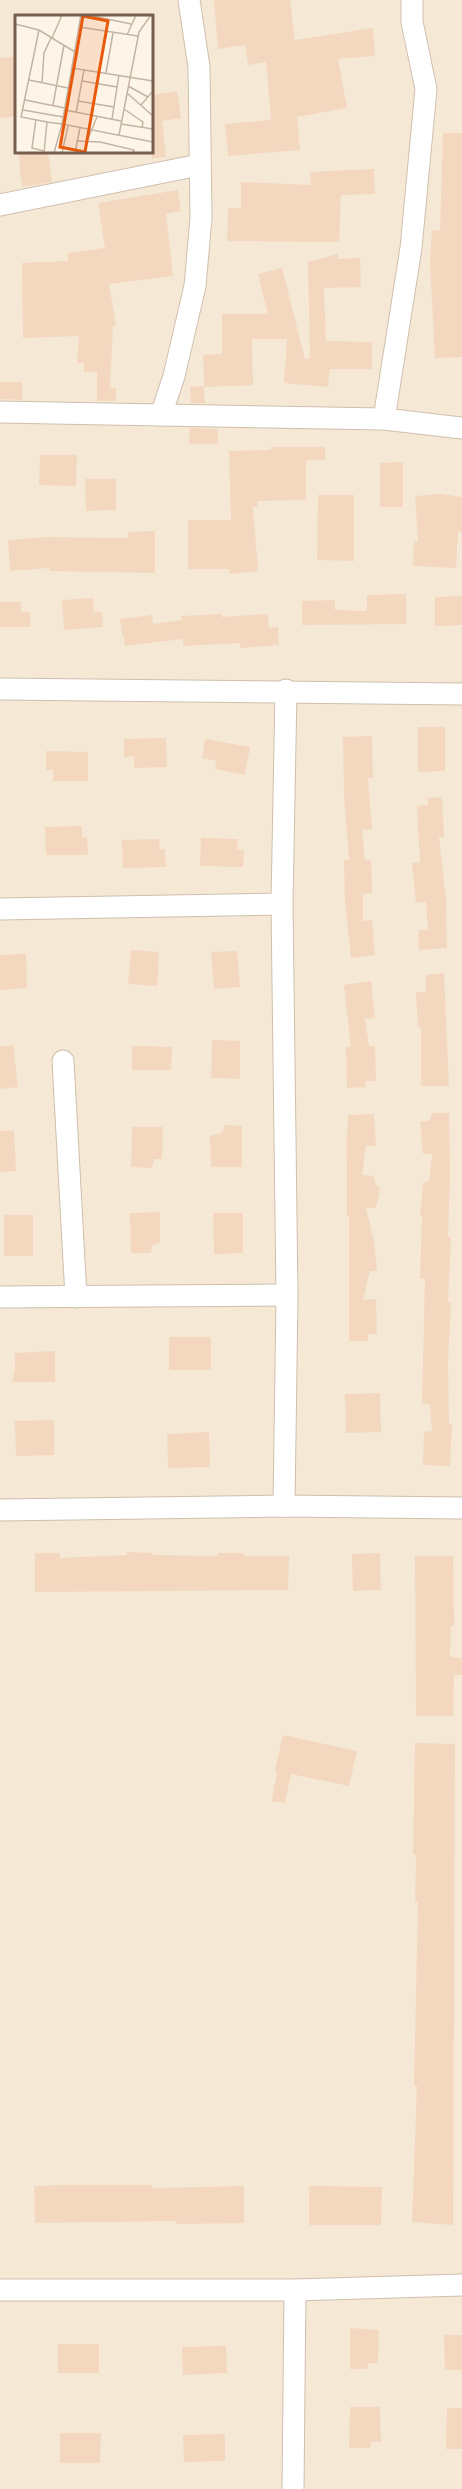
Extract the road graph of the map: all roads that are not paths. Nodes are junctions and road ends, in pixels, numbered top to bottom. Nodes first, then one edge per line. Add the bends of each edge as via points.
1 (189, 0) edge
2 (412, 0) edge
3 (199, 165) junction
4 (0, 205) edge
5 (0, 412) edge
6 (161, 416) junction
7 (384, 419) junction
8 (462, 428) edge
9 (0, 689) edge
10 (286, 690) junction
11 (462, 694) edge
12 (282, 904) junction
13 (0, 909) edge
14 (63, 1060) dead end
15 (287, 1294) junction
16 (0, 1297) edge
17 (76, 1297) junction
18 (284, 1506) junction
19 (462, 1508) edge
20 (0, 1510) edge
21 (462, 2285) edge
22 (0, 2290) edge
23 (295, 2290) junction
24 (293, 2489) edge

1 - 3 street via 199,66
2 - 7 street via 412,22 426,89 411,248
3 - 4 street
3 - 6 street via 201,218 195,286
5 - 6 street
6 - 7 street
7 - 8 street
9 - 10 street
10 - 11 street
10 - 12 street
12 - 13 street
12 - 15 street
14 - 17 street
15 - 17 street
15 - 18 street
16 - 17 street
18 - 19 street
18 - 20 street
21 - 23 street
22 - 23 street
23 - 24 street

